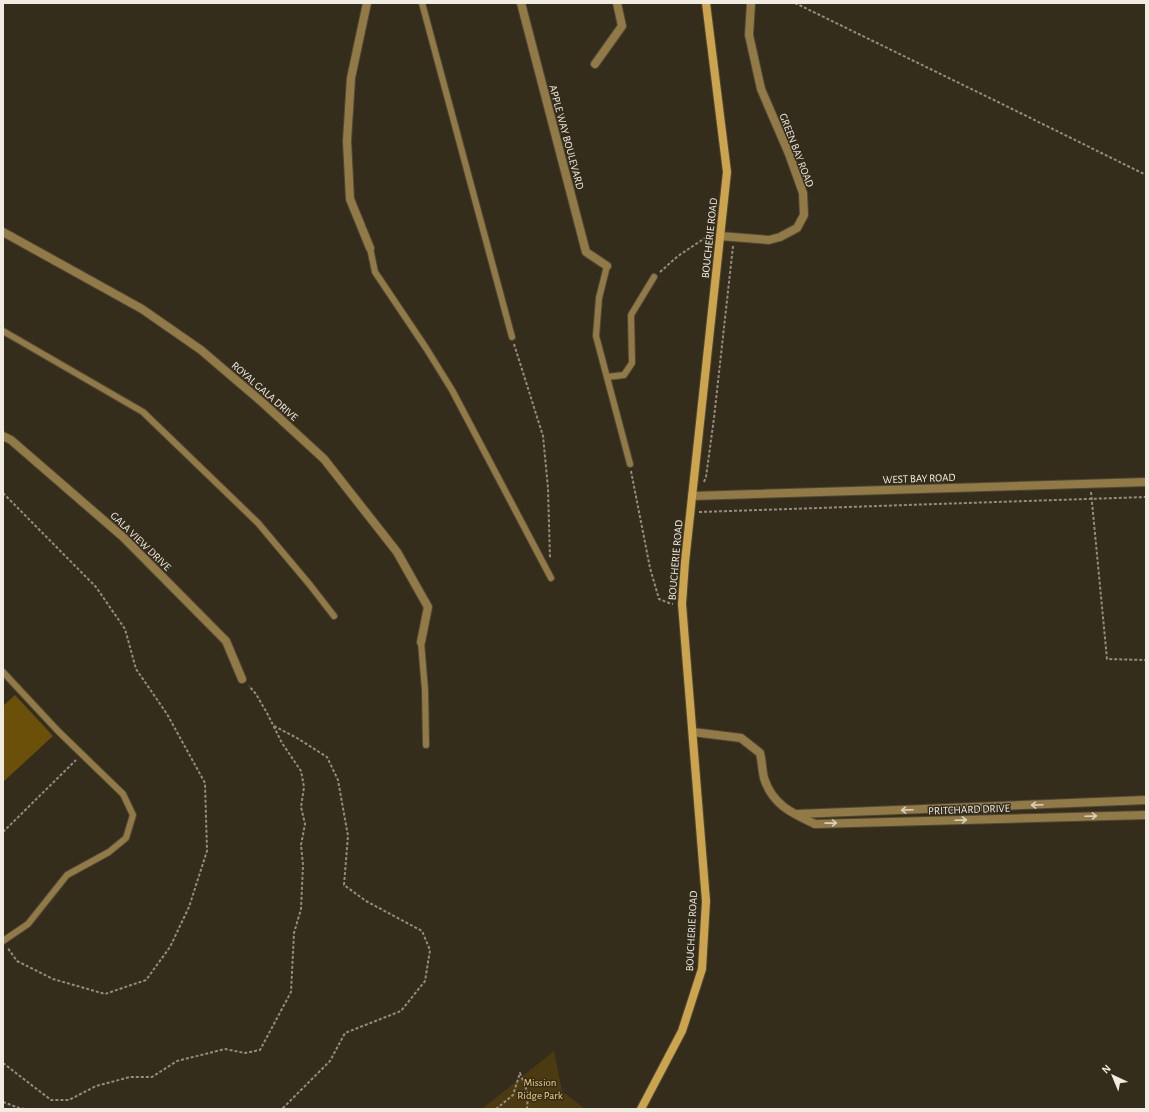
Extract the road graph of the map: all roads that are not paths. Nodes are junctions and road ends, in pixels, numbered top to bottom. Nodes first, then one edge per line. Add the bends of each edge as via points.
1 (366, 3) edge
2 (422, 3) edge
3 (521, 3) edge
4 (617, 3) edge
5 (706, 3) edge
6 (752, 3) edge
7 (595, 64) dead end
8 (3, 232) edge
9 (720, 236) junction
10 (370, 248) joint
11 (607, 266) joint
12 (654, 277) road end
13 (3, 331) edge
14 (512, 337) road end
15 (607, 377) junction
16 (3, 436) edge
17 (630, 464) road end
18 (1146, 482) edge
19 (695, 496) junction
20 (551, 578) road end
21 (334, 616) dead end
22 (421, 642) joint
23 (3, 672) edge
24 (242, 679) road end
25 (693, 732) junction
26 (426, 745) dead end
27 (1146, 800) edge
28 (794, 815) junction
29 (1146, 815) edge
30 (5, 943) edge
31 (641, 1109) edge

1 - 10 street via 351,78 347,141 350,199
2 - 14 lane
3 - 11 street, APPLE WAY BOULEVARD via 586,252
4 - 7 street via 622,26
5 - 9 main road, BOUCHERIE ROAD via 727,172
6 - 9 street, GREEN BAY ROAD via 749,35 761,89 803,193 804,215 797,228 769,240
8 - 22 street, ROYAL GALA DRIVE via 142,309 201,350 324,459 397,552 428,607
9 - 19 main road, BOUCHERIE ROAD
10 - 20 lane via 375,272 452,390
11 - 15 lane via 599,298 596,336
12 - 15 lane via 631,315 632,363 624,375
13 - 21 lane via 143,412 258,523
15 - 17 lane
16 - 24 street, GALA VIEW DRIVE via 123,537 226,641
18 - 19 street, WEST BAY ROAD
19 - 25 main road, BOUCHERIE ROAD via 690,512 682,604
22 - 26 lane
23 - 30 lane via 58,731 123,794 133,815 126,838 109,852 67,875 28,924
25 - 28 street, PRITCHARD DRIVE via 741,738 760,753 764,778 774,799
25 - 31 main road, BOUCHERIE ROAD via 706,901 702,969 682,1031
27 -> 28 street, PRITCHARD DRIVE
28 -> 29 street, PRITCHARD DRIVE via 815,824

